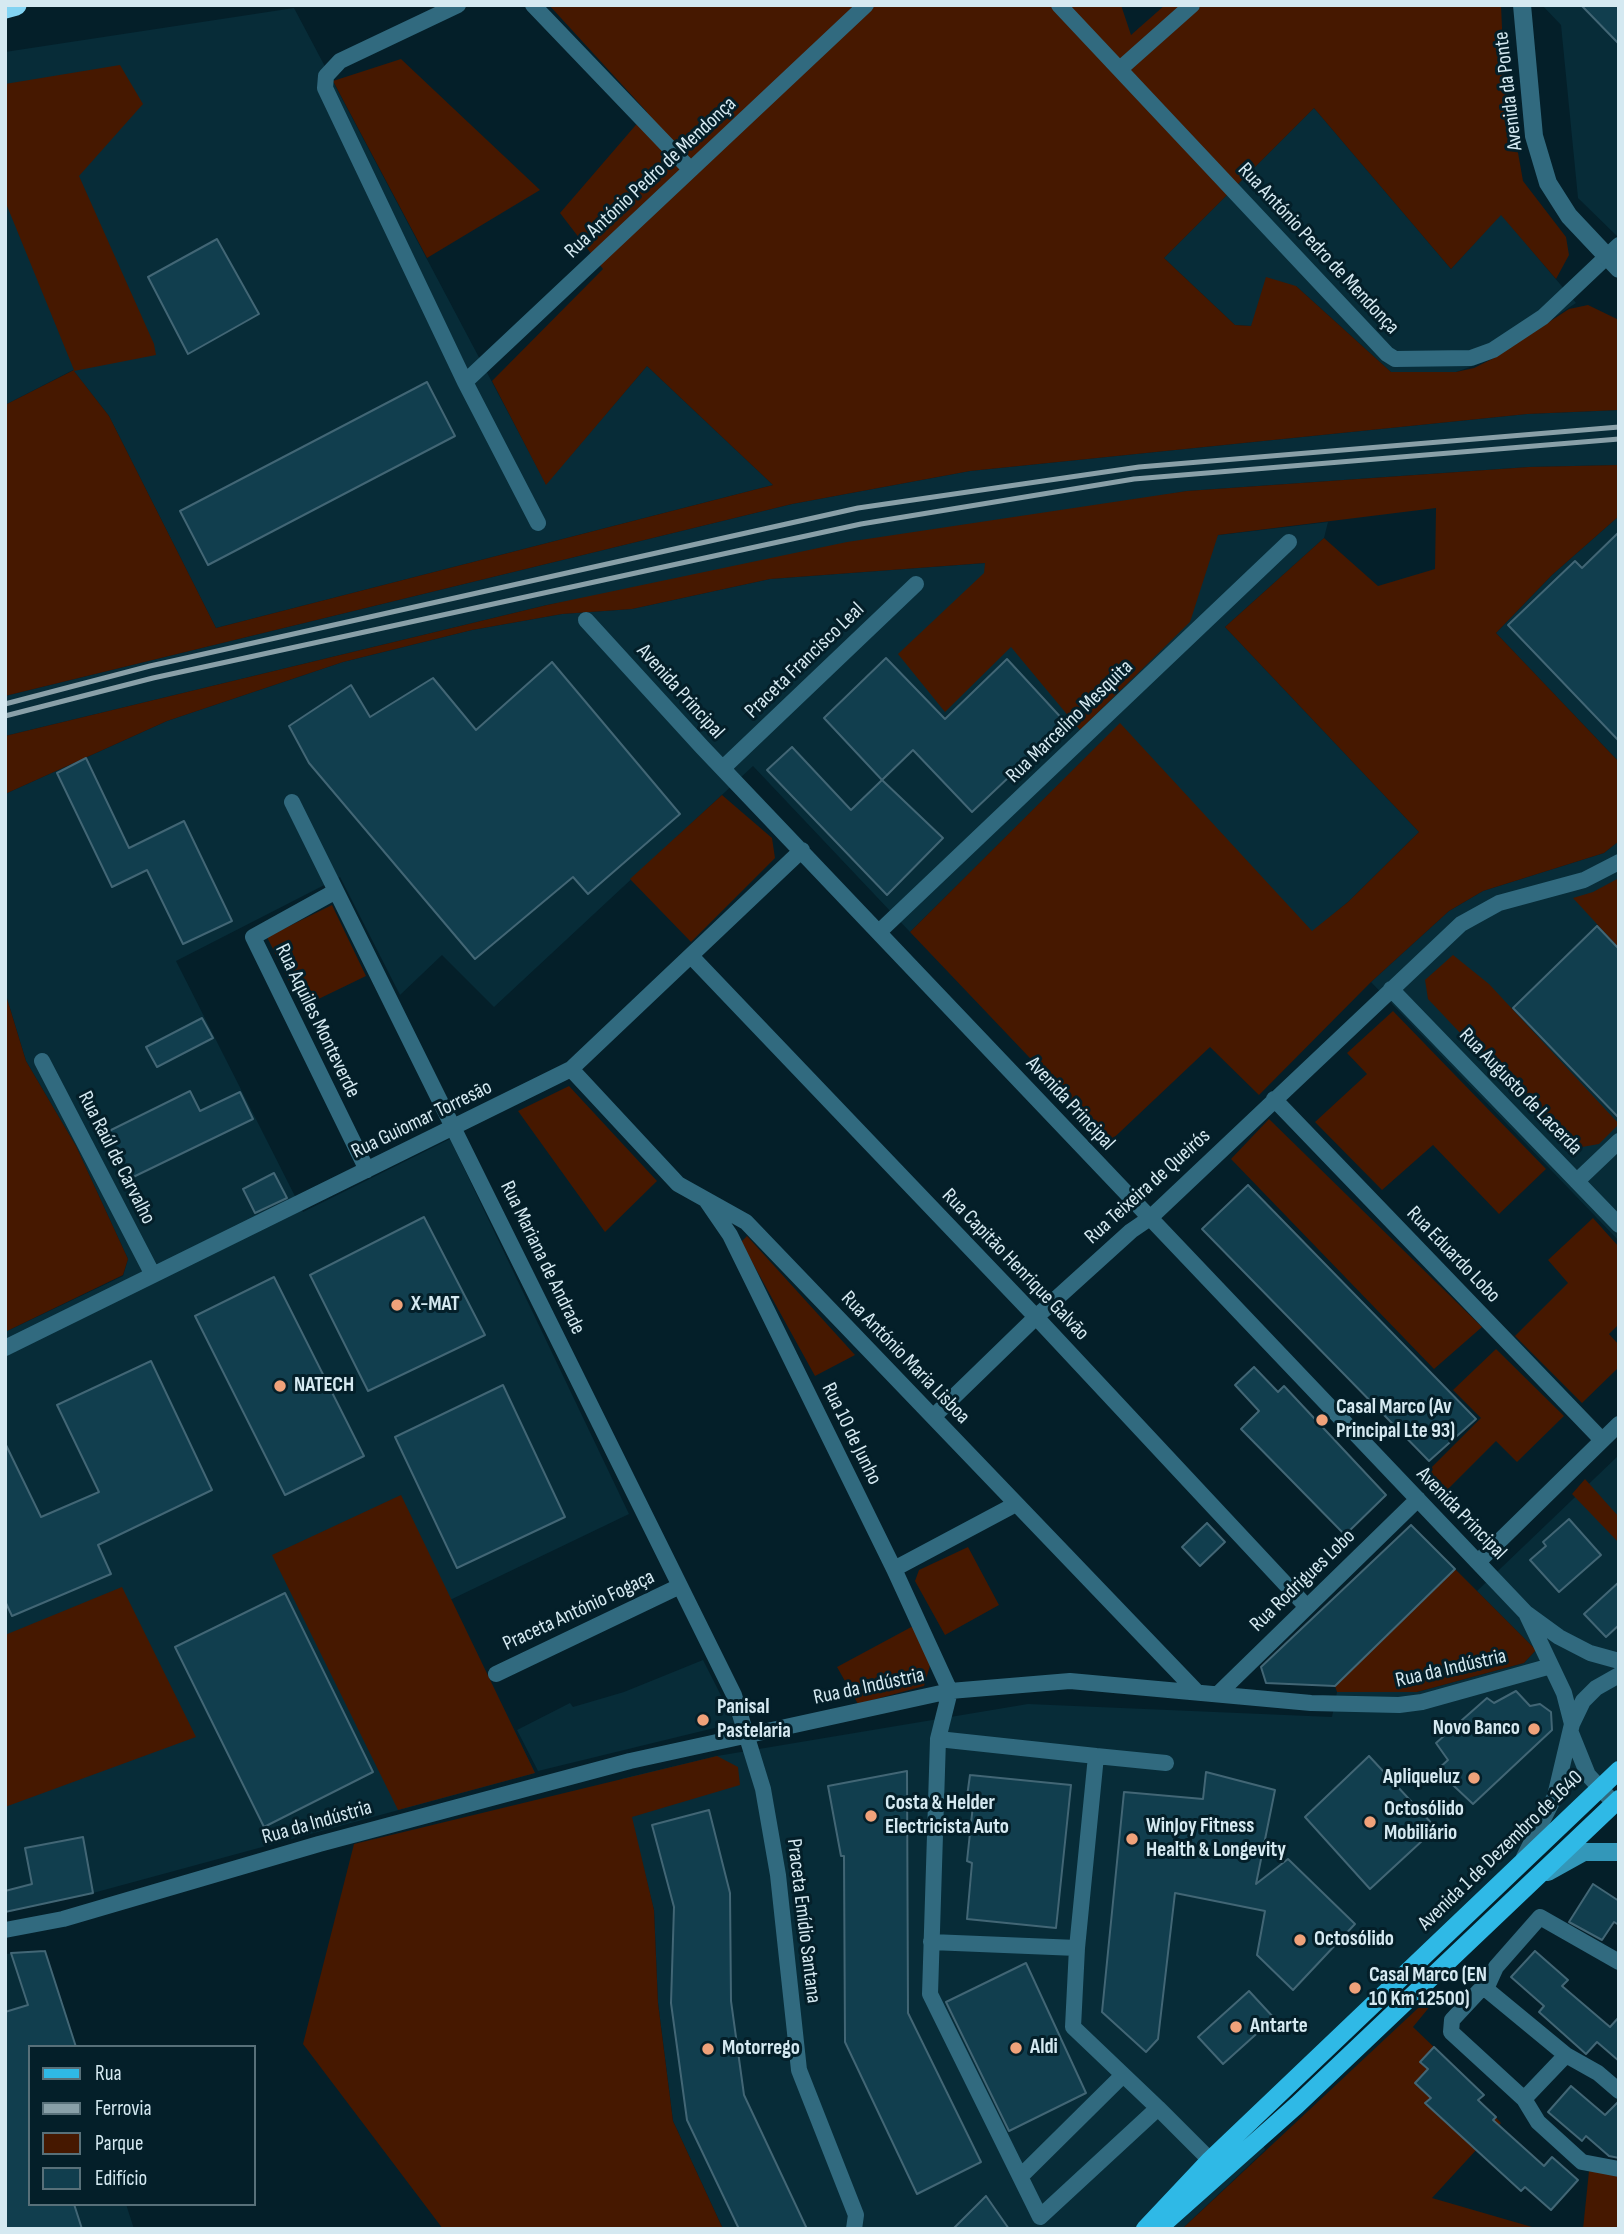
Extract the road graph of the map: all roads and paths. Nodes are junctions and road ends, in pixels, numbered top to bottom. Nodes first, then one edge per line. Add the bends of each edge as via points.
1 (16, 5) edge
2 (458, 5) edge
3 (533, 5) edge
4 (866, 5) edge
5 (1059, 5) edge
6 (1192, 5) edge
7 (1522, 5) edge
8 (5, 8) edge
9 (1120, 69) junction
10 (690, 169) junction
11 (1615, 257) edge
12 (465, 382) junction
13 (538, 523) dead end
14 (1289, 542) dead end
15 (916, 584) dead end
16 (586, 620) dead end
17 (723, 768) junction
18 (292, 802) dead end
19 (802, 850) junction
20 (1619, 862) edge
21 (336, 891) junction
22 (880, 931) junction
23 (691, 956) junction
24 (1391, 989) junction
25 (43, 1061) dead end
26 (571, 1069) junction
27 (1275, 1099) junction
28 (454, 1128) junction
29 (1619, 1141) edge
30 (367, 1170) junction
31 (1577, 1181) junction
32 (706, 1200) junction
33 (1150, 1218) junction
34 (1619, 1225) edge
35 (153, 1275) junction
36 (1036, 1317) junction
37 (5, 1348) edge
38 (933, 1417) junction
39 (1619, 1424) edge
40 (1602, 1440) junction
41 (1418, 1499) junction
42 (1016, 1504) junction
43 (1478, 1562) junction
44 (894, 1569) junction
45 (680, 1586) junction
46 (1306, 1606) junction
47 (1525, 1613) junction
48 (1619, 1661) edge
49 (1551, 1666) junction
50 (496, 1674) dead end
51 (1619, 1675) edge
52 (950, 1691) junction
53 (1197, 1692) junction
54 (1218, 1694) junction
55 (1571, 1729) junction
56 (745, 1736) junction
57 (938, 1739) junction
58 (1096, 1756) junction
59 (1166, 1763) dead end
60 (1619, 1770) edge
61 (1600, 1787) junction
62 (1617, 1803) edge
63 (1619, 1852) edge
64 (1518, 1866) junction
65 (1530, 1883) junction
66 (5, 1930) edge
67 (931, 1942) junction
68 (1077, 1948) junction
69 (1619, 1962) edge
70 (1486, 1989) junction
71 (1566, 2055) junction
72 (1122, 2076) junction
73 (1619, 2091) edge
74 (1524, 2099) junction
75 (1158, 2108) junction
76 (1210, 2160) junction
77 (1619, 2169) edge
78 (1021, 2176) junction
79 (854, 2229) edge
80 (1145, 2229) edge
81 (1159, 2229) edge

1 - 8 highway
2 - 12 street via 340,61 329,70 324,83
3 - 10 street
4 - 10 street, Rua António Pedro de Mendonça
5 - 9 street, Rua António Pedro de Mendonça
6 - 9 street
7 - 11 street, Avenida da Ponte via 1534,136 1548,183 1569,216
9 - 11 street, Rua António Pedro de Mendonça via 1395,359 1471,358 1493,350 1543,317
10 - 12 street, Rua António Pedro de Mendonça
12 - 13 street
14 - 22 street, Rua Marcelino Mesquita
15 - 17 street, Praceta Francisco Leal
16 - 17 street, Avenida Principal
17 - 19 street, Avenida Principal
18 - 21 street, Rua Mariana de Andrade
19 - 22 street, Avenida Principal
19 - 23 street, Rua Guiomar Torresão
20 - 24 street, Rua Teixeira de Queirós via 1584,880 1511,898 1472,916
21 - 28 street, Rua Mariana de Andrade
21 - 30 street, Rua Aquiles Monteverde via 253,937
22 - 33 street, Avenida Principal
23 - 26 street, Rua Guiomar Torresão
23 - 36 street, Rua Capitão Henrique Galvão
24 - 27 street, Rua Teixeira de Queirós
24 - 31 street, Rua Augusto de Lacerda
25 - 35 street, Rua Raúl de Carvalho
26 - 28 street, Rua Guiomar Torresão
26 - 32 street, Rua António Maria Lisboa via 678,1184
27 - 33 street, Rua Teixeira de Queirós
27 - 40 street, Rua Eduardo Lobo
28 - 30 street, Rua Guiomar Torresão
28 - 45 street, Rua Mariana de Andrade
29 - 31 street
30 - 35 street, Rua Guiomar Torresão
31 - 34 street, Rua Augusto de Lacerda
32 - 38 street, Rua António Maria Lisboa via 746,1222
32 - 44 street, Rua 10 de Junho via 730,1235
33 - 36 street, Rua Teixeira de Queirós
33 - 41 street, Avenida Principal
35 - 37 street, Rua Guiomar Torresão
36 - 38 street, Rua Teixeira de Queirós
36 - 46 street, Rua Capitão Henrique Galvão
38 - 42 street, Rua António Maria Lisboa
39 - 40 street
40 - 43 street
41 - 43 street, Avenida Principal
41 - 46 street, Rua Rodrigues Lobo
42 - 44 street
42 - 53 street, Rua António Maria Lisboa
43 - 47 street, Avenida Principal
44 - 52 street, Rua 10 de Junho
45 - 50 street, Praceta António Fogaça
45 - 56 street, Rua Mariana de Andrade via 734,1695
46 - 54 street, Rua Rodrigues Lobo
47 - 48 street, Avenida Principal via 1590,1653
47 - 49 street, Avenida Principal
49 - 54 street, Rua da Indústria via 1399,1705
49 - 55 street, Avenida Principal via 1564,1693
51 - 55 street, Avenida Principal via 1595,1688 1583,1701
52 - 53 street, Rua da Indústria via 1070,1681
52 - 56 street, Rua da Indústria
52 - 57 street
53 - 54 street, Rua da Indústria
55 - 61 street, Avenida Principal via 1582,1765
55 - 64 street, Avenida Principal via 1555,1796
56 - 66 street, Rua da Indústria via 591,1772 319,1844 63,1919
56 - 79 street, Praceta Emídio Santana via 763,1789 778,1875 799,2070 856,2215
57 - 58 street
57 - 67 street
58 - 59 street
58 - 68 street
60 - 61 main road, Avenida 1 de Dezembro de 1640
61 - 62 street, Avenida Principal
61 - 64 main road, Avenida 1 de Dezembro de 1640
62 - 65 main road, Avenida 1 de Dezembro de 1640
63 - 65 main road via 1584,1852
64 - 76 main road, Avenida 1 de Dezembro de 1640
65 - 81 main road, Avenida 1 de Dezembro de 1640
67 - 68 street
67 - 78 street via 930,1994
68 - 72 street via 1073,2026
69 - 70 street via 1540,1917 1496,1966
70 - 71 street
70 - 74 street via 1479,1991 1449,2026 1452,2034
71 - 73 street
71 - 74 street
72 - 75 street
72 - 78 street
74 - 77 street via 1538,2122 1582,2162
75 - 76 street
75 - 78 street via 1041,2217
76 - 80 main road, Avenida 1 de Dezembro de 1640

